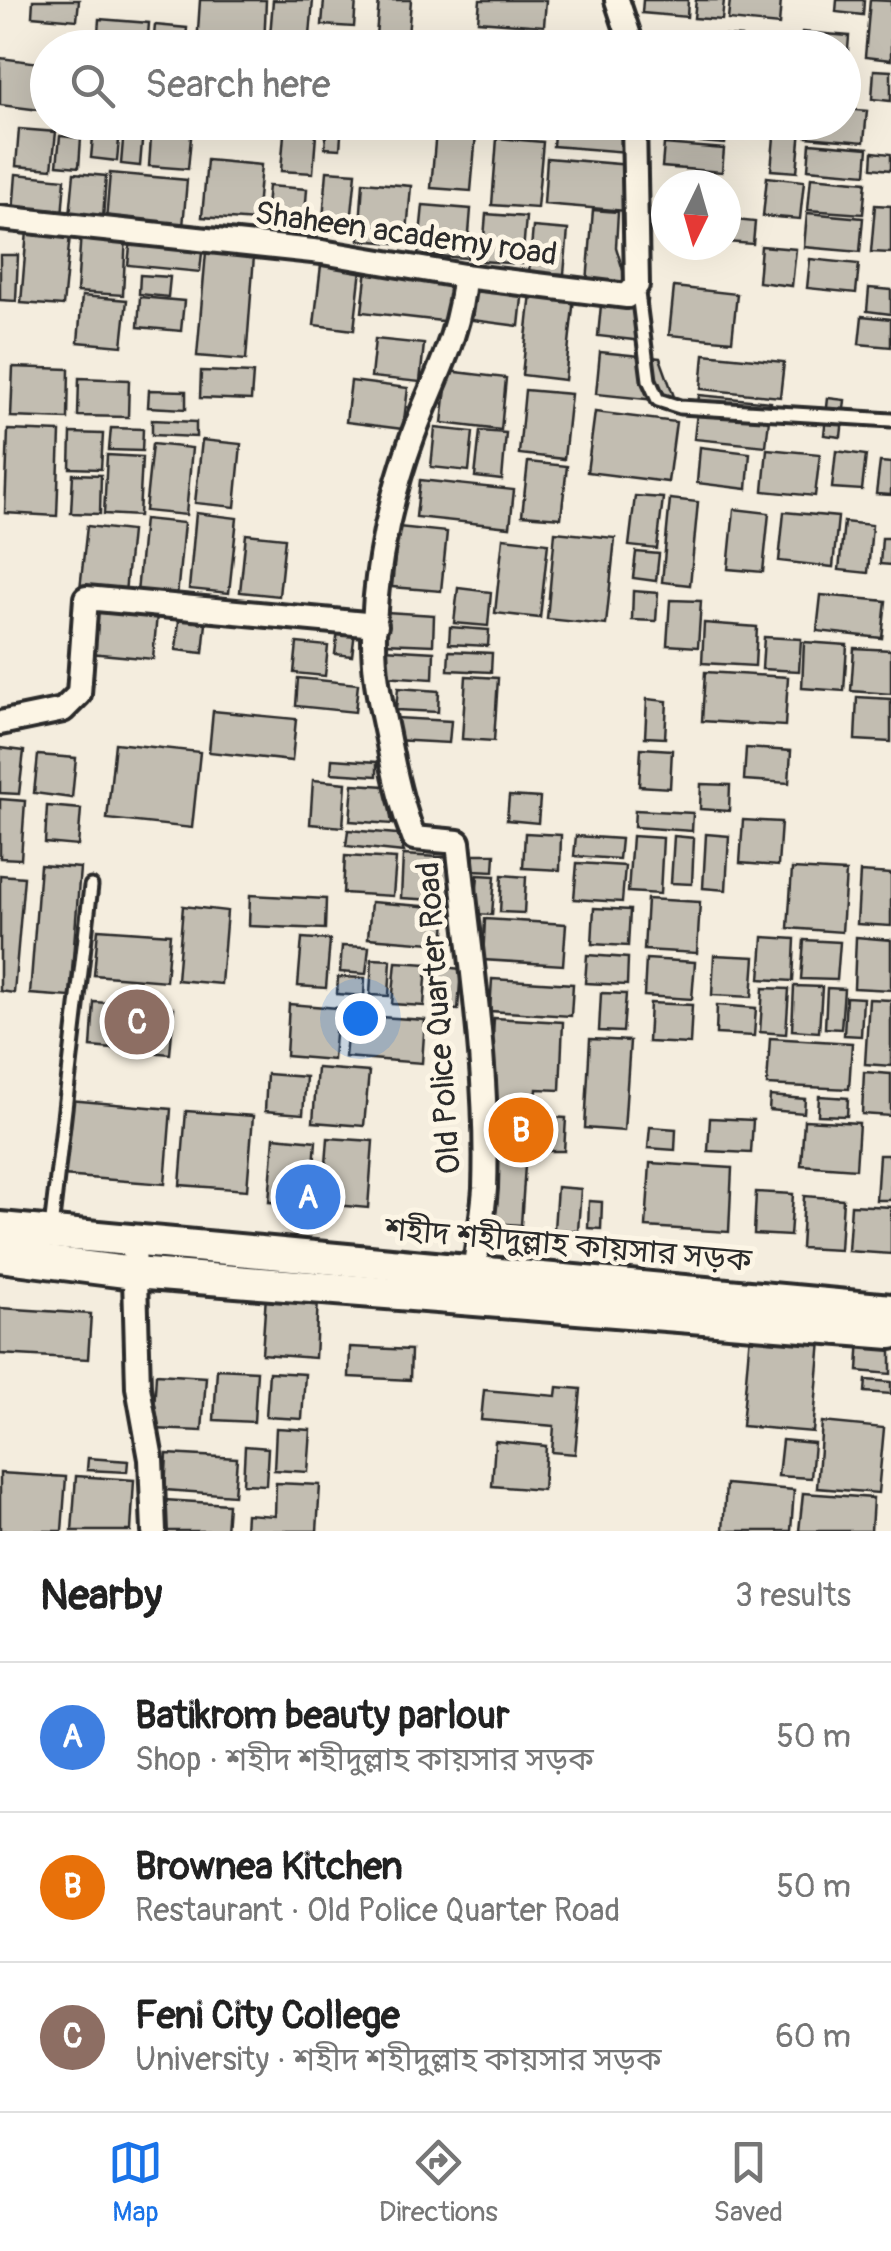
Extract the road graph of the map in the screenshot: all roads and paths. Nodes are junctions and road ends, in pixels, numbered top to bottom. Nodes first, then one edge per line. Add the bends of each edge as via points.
1 (617, 0) edge
2 (627, 30) edge
3 (634, 140) edge
4 (0, 218) edge
5 (464, 276) junction
6 (637, 285) junction
7 (891, 420) edge
8 (376, 625) junction
9 (0, 723) edge
10 (91, 886) dead end
11 (0, 1228) edge
12 (51, 1234) junction
13 (0, 1256) edge
14 (134, 1258) junction
15 (474, 1272) junction
16 (891, 1310) edge
17 (891, 1334) edge
18 (154, 1531) edge

1 - 2 street
3 - 6 street
4 - 5 street, Shaheen academy road via 322,252
5 - 6 street, Shaheen academy road via 628,296
5 - 8 street, Old Police Quarter Road via 446,360 394,501
6 - 7 lane via 649,380 658,400 680,407
8 - 9 street via 86,598 79,694 64,710
8 - 15 street, Old Police Quarter Road via 376,680 400,804 414,838 458,842 484,1118
10 - 12 lane
11 - 12 main road, শহীদ শহীদুল্লাহ কায়সার সড়ক
12 - 14 main road, শহীদ শহীদুল্লাহ কায়সার সড়ক
13 - 14 main road, শহীদ শহীদুল্লাহ কায়সার সড়ক
14 - 15 main road, শহীদ শহীদুল্লাহ কায়সার সড়ক
14 - 17 main road, শহীদ শহীদুল্লাহ কায়সার সড়ক
14 - 18 street via 138,1387
15 - 16 main road, শহীদ শহীদুল্লাহ কায়সার সড়ক

